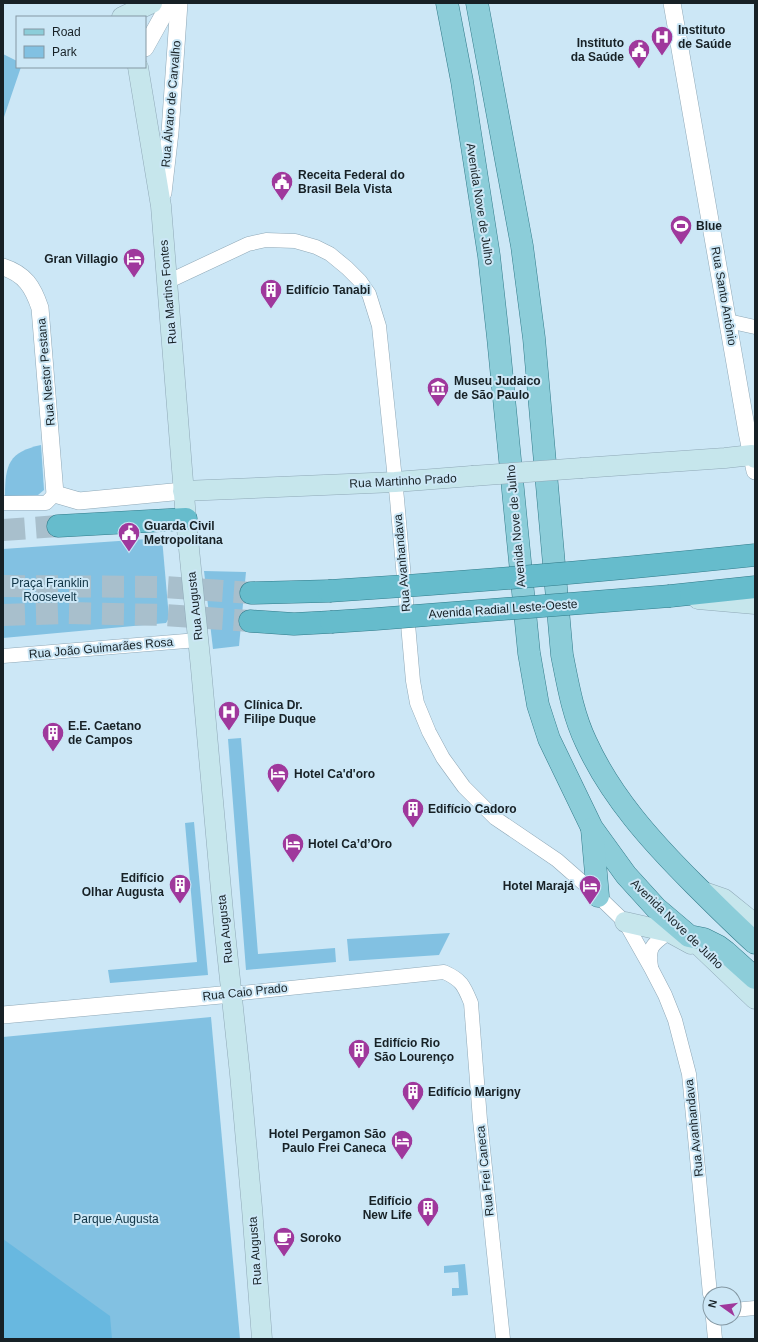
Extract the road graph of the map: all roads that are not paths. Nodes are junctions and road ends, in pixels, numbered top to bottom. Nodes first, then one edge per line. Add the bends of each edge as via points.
1 (114, 3) edge
2 (152, 3) edge
3 (170, 3) edge
4 (179, 3) edge
5 (447, 3) edge
6 (477, 3) edge
7 (672, 3) edge
8 (121, 16) edge
9 (124, 16) edge
10 (146, 46) edge
11 (138, 68) edge
12 (161, 206) junction
13 (3, 267) edge
14 (167, 282) junction
15 (728, 322) junction
16 (755, 327) edge
17 (754, 461) edge
18 (395, 482) junction
19 (183, 491) junction
20 (56, 494) junction
21 (3, 503) edge
22 (186, 519) junction
23 (58, 526) tunnel mouth
24 (755, 555) edge
25 (755, 587) edge
26 (251, 593) tunnel mouth
27 (670, 596) junction
28 (755, 604) edge
29 (250, 620) tunnel mouth
30 (198, 640) junction
31 (3, 656) edge
32 (592, 828) junction
33 (598, 896) junction
34 (625, 922) junction
35 (751, 933) edge
36 (679, 934) junction
37 (651, 968) junction
38 (755, 978) edge
39 (232, 994) junction
40 (755, 999) edge
41 (471, 1003) joint
42 (3, 1015) edge
43 (709, 1286) edge
44 (755, 1308) edge
45 (742, 1309) edge
46 (714, 1326) edge
47 (262, 1339) edge
48 (503, 1339) edge
49 (715, 1339) edge

1 - 8 main road
2 - 9 main road
3 - 10 street, Rua Álvaro de Carvalho
4 - 12 street, Rua Álvaro de Carvalho via 170,132
5 - 32 main road, Avenida Nove de Julho via 462,81 489,256 529,653 538,704 549,739
6 - 35 main road via 522,246 541,411 562,655 572,707 585,742 602,774 629,813 701,891
7 - 15 street, Rua Santo Antônio
11 - 12 main road, Rua Martins Fontes
12 - 14 main road, Rua Martins Fontes
13 - 20 street, Rua Nestor Pestana via 26,280 35,293 40,308
14 - 18 street, Rua Avanhandava via 248,244 266,240 295,241 316,247 330,254 347,268 369,294 379,326
14 - 19 main road, Rua Martins Fontes
15 - 16 street
15 - 17 street, Rua Santo Antônio
17 - 18 main road, Rua Martinho Prado, bridge via 725,458
18 - 19 main road, Rua Martinho Prado
18 - 33 street, Rua Avanhandava via 413,681 417,704 429,732 443,758 464,787 495,818 557,860
19 - 20 street, Rua Martinho Prado via 79,501
19 - 22 main road, Rua Martins Fontes
20 - 21 street via 46,502
22 - 23 highway
22 - 30 main road, Rua Augusta
24 - 26 highway, bridge via 436,585
25 - 27 highway, Avenida Radial Leste-Oeste
27 - 28 main road
27 - 29 highway, Avenida Radial Leste-Oeste, bridge via 330,622 294,624
30 - 31 street, Rua João Guimarães Rosa
30 - 39 main road, Rua Augusta
32 - 33 main road
32 - 36 main road, Avenida Nove de Julho via 626,875
33 - 34 street, Rua Avanhandava
34 - 36 main road
34 - 37 street, Rua Avanhandava
36 - 37 street, Rua Avanhandava via 655,943 650,950
36 - 38 main road via 704,939 718,946
36 - 40 main road, Avenida Nove de Julho via 706,952
37 - 43 street, Rua Avanhandava via 676,1020 689,1074
39 - 41 street, Rua Caio Prado via 444,972 456,977 465,987
39 - 42 street, Rua Caio Prado
39 - 47 main road, Rua Augusta
41 - 48 street, Rua Frei Caneca via 480,1120
44 - 45 street
46 - 49 street

